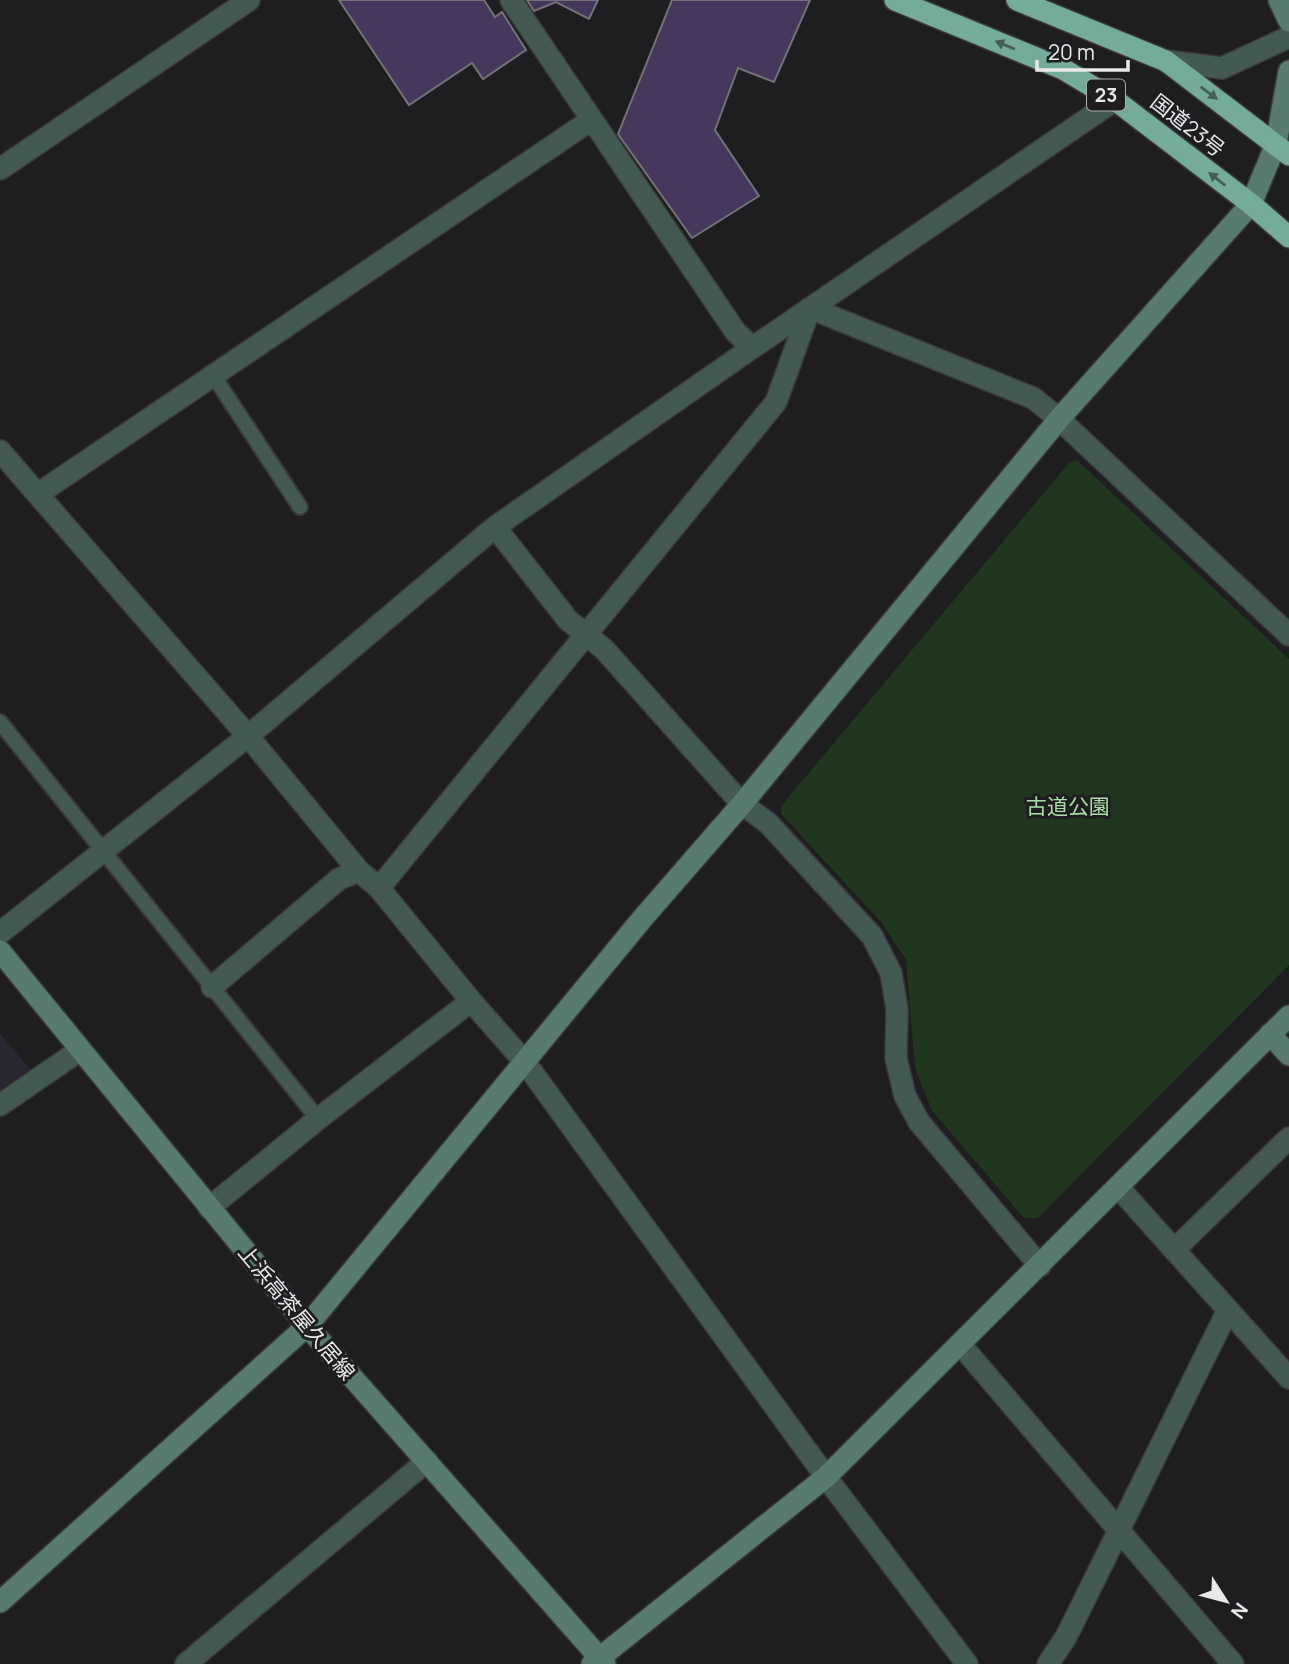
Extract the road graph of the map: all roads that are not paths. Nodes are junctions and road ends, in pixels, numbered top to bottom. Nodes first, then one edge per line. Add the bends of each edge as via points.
1 (249, 0) edge
2 (511, 0) edge
3 (895, 0) edge
4 (1017, 0) edge
5 (1279, 0) edge
6 (1289, 21) edge
7 (1289, 37) edge
8 (1166, 61) junction
9 (1289, 71) edge
10 (1115, 100) junction
11 (591, 120) junction
12 (1283, 149) edge
13 (0, 169) edge
14 (1251, 204) junction
15 (1289, 237) edge
16 (810, 308) junction
17 (752, 348) junction
18 (213, 375) junction
19 (1059, 419) junction
20 (0, 451) edge
21 (38, 494) junction
22 (300, 507) dead end
23 (495, 527) junction
24 (587, 634) junction
25 (1289, 635) edge
26 (0, 722) edge
27 (248, 736) junction
28 (742, 804) junction
29 (104, 850) junction
30 (359, 871) junction
31 (379, 888) junction
32 (0, 933) edge
33 (0, 951) edge
34 (212, 987) junction
35 (471, 1002) junction
36 (1289, 1016) edge
37 (1270, 1034) junction
38 (80, 1050) junction
39 (1289, 1055) edge
40 (524, 1061) junction
41 (0, 1105) edge
42 (318, 1119) junction
43 (1289, 1138) edge
44 (1118, 1187) junction
45 (209, 1208) junction
46 (1175, 1249) junction
47 (1040, 1266) junction
48 (1228, 1310) junction
49 (307, 1326) junction
50 (960, 1345) junction
51 (1289, 1378) edge
52 (427, 1461) junction
53 (827, 1477) junction
54 (1119, 1531) junction
55 (0, 1602) edge
56 (599, 1662) edge
57 (186, 1664) edge
58 (967, 1664) edge
59 (1048, 1664) edge
60 (1233, 1664) edge

1 - 13 street
2 - 11 street
10 -> 3 highway, 国道23号 / 23 via 1063,69
4 - 8 highway, 国道23号
5 - 6 street
7 - 8 street via 1222,68
8 -> 12 highway, 国道23号
9 - 12 street
14 -> 10 highway, 国道23号 / 23
10 - 16 street
11 - 17 street via 735,331
11 - 18 street
12 - 14 street
14 - 15 highway, 国道23号 / 23
14 - 19 street
16 - 17 street
16 - 19 street via 1033,398
16 - 24 street via 776,402
17 - 23 street
18 - 21 street
18 - 22 lane
19 - 25 street
19 - 28 street
20 - 21 street
21 - 27 street
23 - 24 street via 568,620
23 - 27 street
24 - 28 street
24 - 31 street
26 - 29 lane
27 - 29 street
27 - 30 street
28 - 40 street
28 - 47 street via 768,823 872,936 891,973 897,1009 896,1058 905,1096 919,1122
29 - 32 street
29 - 34 lane
30 - 31 street
30 - 34 street via 339,879
31 - 35 street
33 - 38 street, 上浜高茶屋久居線
34 - 42 lane
35 - 40 street
35 - 42 street
36 - 37 street
37 - 39 street
37 - 44 street
38 - 41 street
38 - 45 street, 上浜高茶屋久居線
40 - 49 street
40 - 53 street
42 - 45 street
43 - 46 street
44 - 46 street
44 - 47 street
45 - 49 street, 上浜高茶屋久居線
46 - 48 street
47 - 50 street
48 - 51 street
48 - 54 street
49 - 52 street, 上浜高茶屋久居線
49 - 55 street
50 - 53 street
50 - 54 street
52 - 56 street, 上浜高茶屋久居線
52 - 57 street
53 - 56 street
53 - 58 street
54 - 59 street
54 - 60 street

